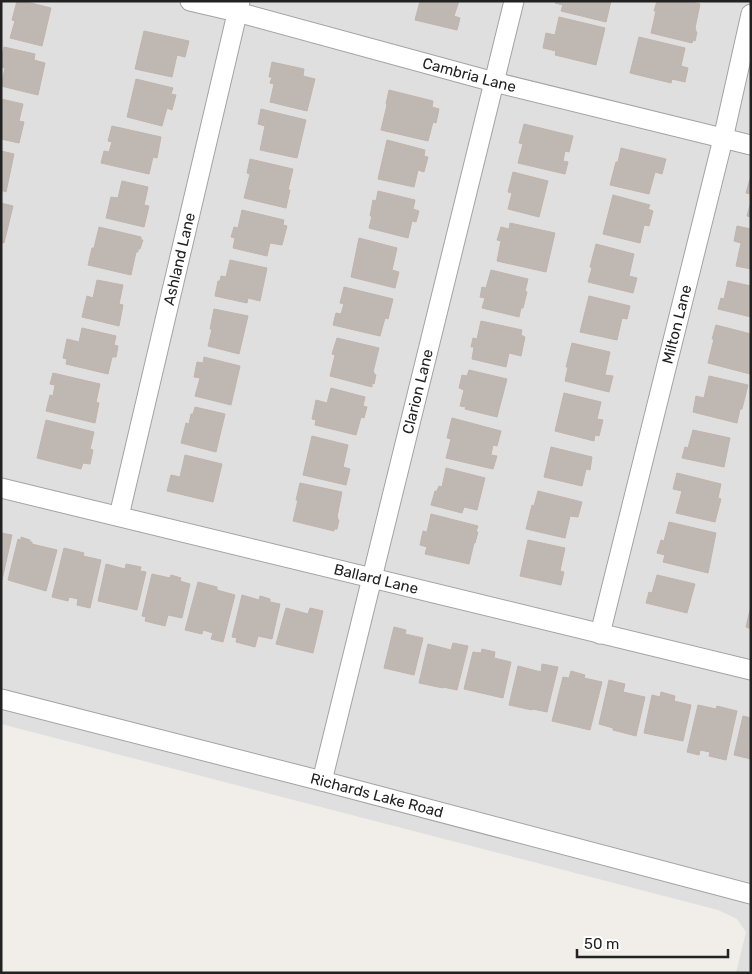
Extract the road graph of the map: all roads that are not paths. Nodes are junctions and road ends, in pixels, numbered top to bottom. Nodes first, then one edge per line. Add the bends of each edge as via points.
1 (190, 1) edge
2 (514, 1) edge
3 (238, 7) edge
4 (751, 14) edge
5 (494, 82) junction
6 (723, 139) junction
7 (751, 145) edge
8 (1, 488) edge
9 (119, 516) junction
10 (373, 578) junction
11 (600, 634) junction
12 (751, 670) edge
13 (1, 700) edge
14 (322, 781) junction
15 (751, 894) edge

1 - 3 street, Cambria Lane
2 - 5 street, Clarion Lane
3 - 5 street, Cambria Lane
3 - 9 street, Ashland Lane
4 - 6 street, Milton Lane
5 - 6 street, Cambria Lane
5 - 10 street, Clarion Lane
6 - 7 street, Cambria Lane
6 - 11 street, Milton Lane
8 - 9 street, Ballard Lane
9 - 10 street, Ballard Lane
10 - 11 street, Ballard Lane
10 - 14 street, Clarion Lane
11 - 12 street, Ballard Lane
13 - 14 street, Richards Lake Road
14 - 15 street, Richards Lake Road

